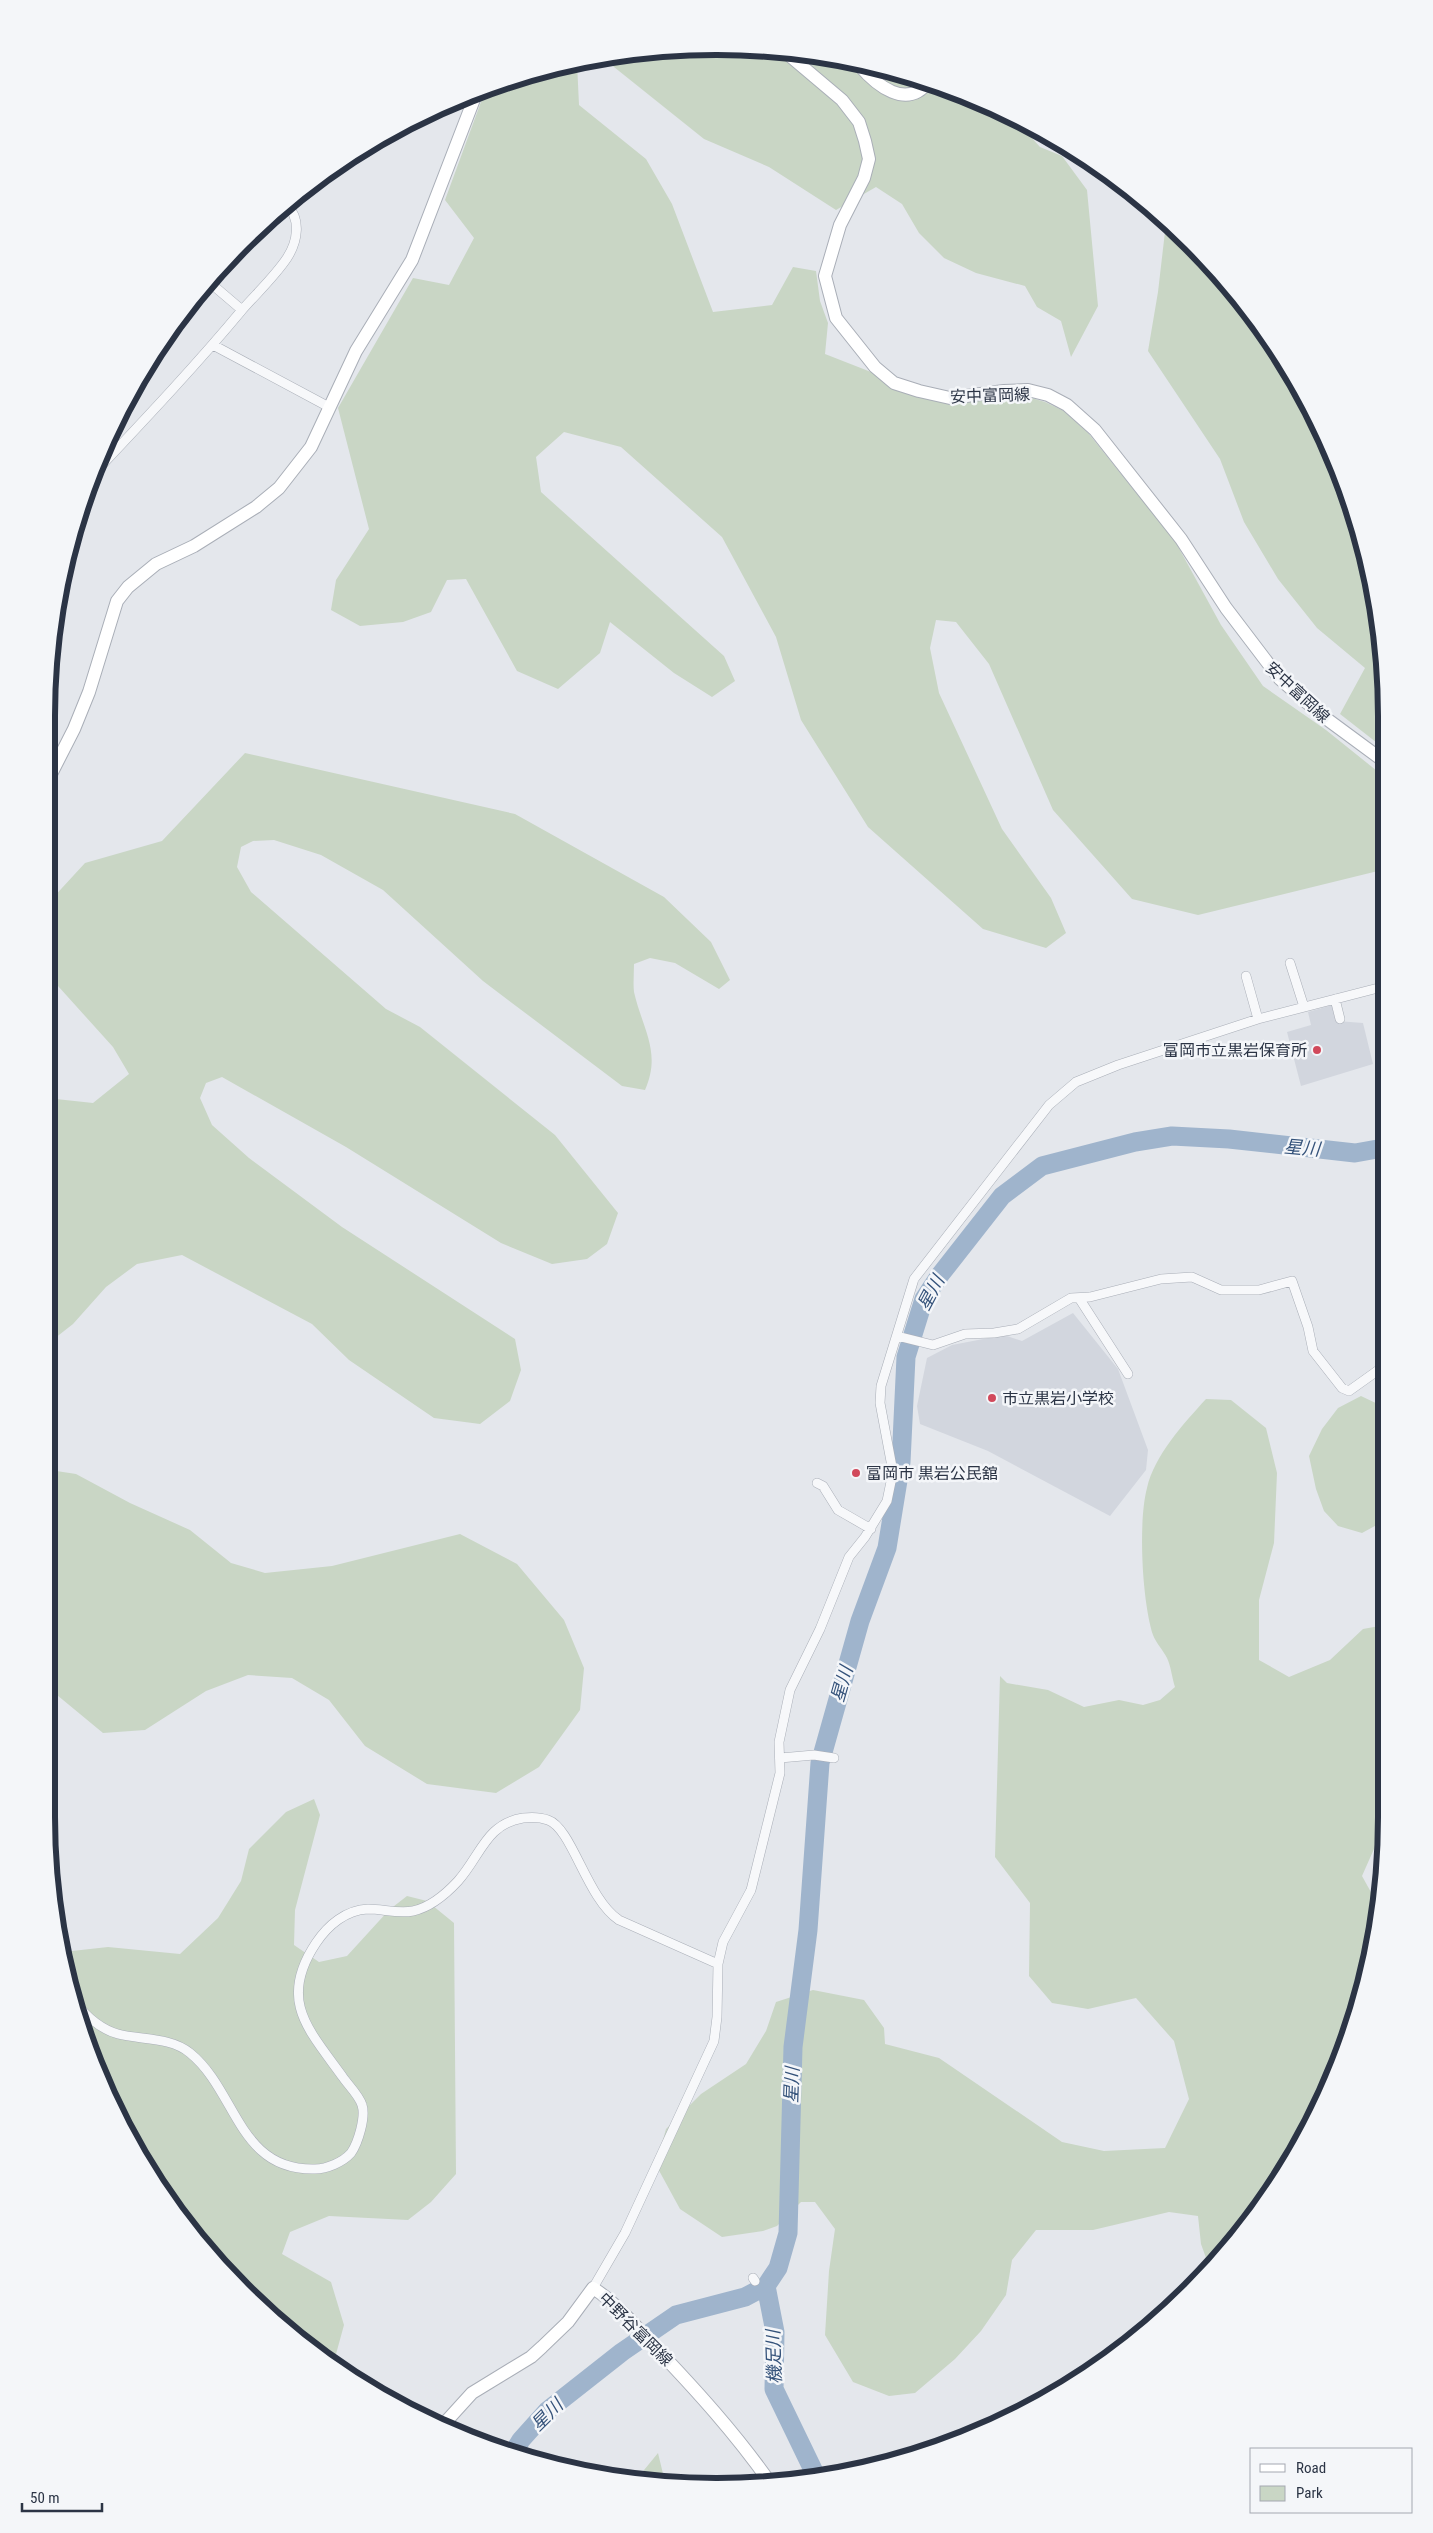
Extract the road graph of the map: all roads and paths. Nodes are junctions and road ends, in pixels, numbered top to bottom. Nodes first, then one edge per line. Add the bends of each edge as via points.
1 (795, 60) edge
2 (866, 73) edge
3 (922, 88) edge
4 (473, 101) edge
5 (292, 210) edge
6 (214, 286) edge
7 (242, 310) junction
8 (213, 345) junction
9 (329, 407) junction
10 (106, 460) edge
11 (1378, 756) edge
12 (55, 766) edge
13 (1290, 963) dead end
14 (1246, 976) dead end
15 (1378, 988) edge
16 (1335, 999) junction
17 (1304, 1007) junction
18 (1258, 1019) junction
19 (1340, 1019) dead end
20 (1079, 1298) junction
21 (899, 1337) junction
22 (1378, 1370) edge
23 (1128, 1374) dead end
24 (817, 1483) dead end
25 (871, 1529) junction
26 (780, 1758) junction
27 (834, 1758) dead end
28 (718, 1964) junction
29 (85, 2011) edge
30 (593, 2288) junction
31 (447, 2421) edge
32 (765, 2476) edge

1 - 11 main road, 安中富岡線 via 842,100 860,122 869,160 864,178 840,225 825,276 836,318 875,367 894,383 950,398 1028,390 1048,395 1067,405 1095,430 1181,539 1226,608 1280,679 1320,714
2 - 3 main road via 890,93 911,93
4 - 9 main road via 412,260 356,352
5 - 7 street via 297,224 288,257
6 - 7 street
7 - 8 street
8 - 9 street
8 - 10 street
9 - 12 main road via 311,447 279,488 228,527 156,564 128,587 117,601 89,692
13 - 17 street
14 - 18 street
15 - 16 street
16 - 17 street
16 - 19 street
17 - 18 street
18 - 21 street via 1093,1075 1076,1082 1049,1105 914,1279
20 - 21 street via 1071,1298 1018,1329 966,1334 932,1345
20 - 22 street via 1161,1279 1192,1277 1221,1290 1258,1290 1292,1281 1313,1351 1342,1388 1348,1391
20 - 23 street
21 - 25 street via 881,1386 880,1404 892,1472 887,1502
24 - 25 street via 823,1486 838,1510
25 - 26 street via 849,1557 820,1629 790,1690 782,1719
26 - 27 street via 814,1755
26 - 28 street via 774,1803 751,1890 723,1942
28 - 29 street via 619,1920 608,1912 595,1895 562,1831 550,1820 533,1817 507,1821 490,1834 473,1864 436,1901 415,1910 351,1912 334,1922 316,1943 296,1988 300,2009 312,2035 362,2106 362,2124 351,2153 336,2164 317,2170 279,2162 262,2152 246,2135 205,2068 190,2053 179,2046 117,2034 99,2025
28 - 30 street via 714,2042 625,2233
30 - 31 main road, 中野谷富岡線 via 568,2322 531,2357 472,2393
30 - 32 main road, 中野谷富岡線 via 637,2327 708,2403

